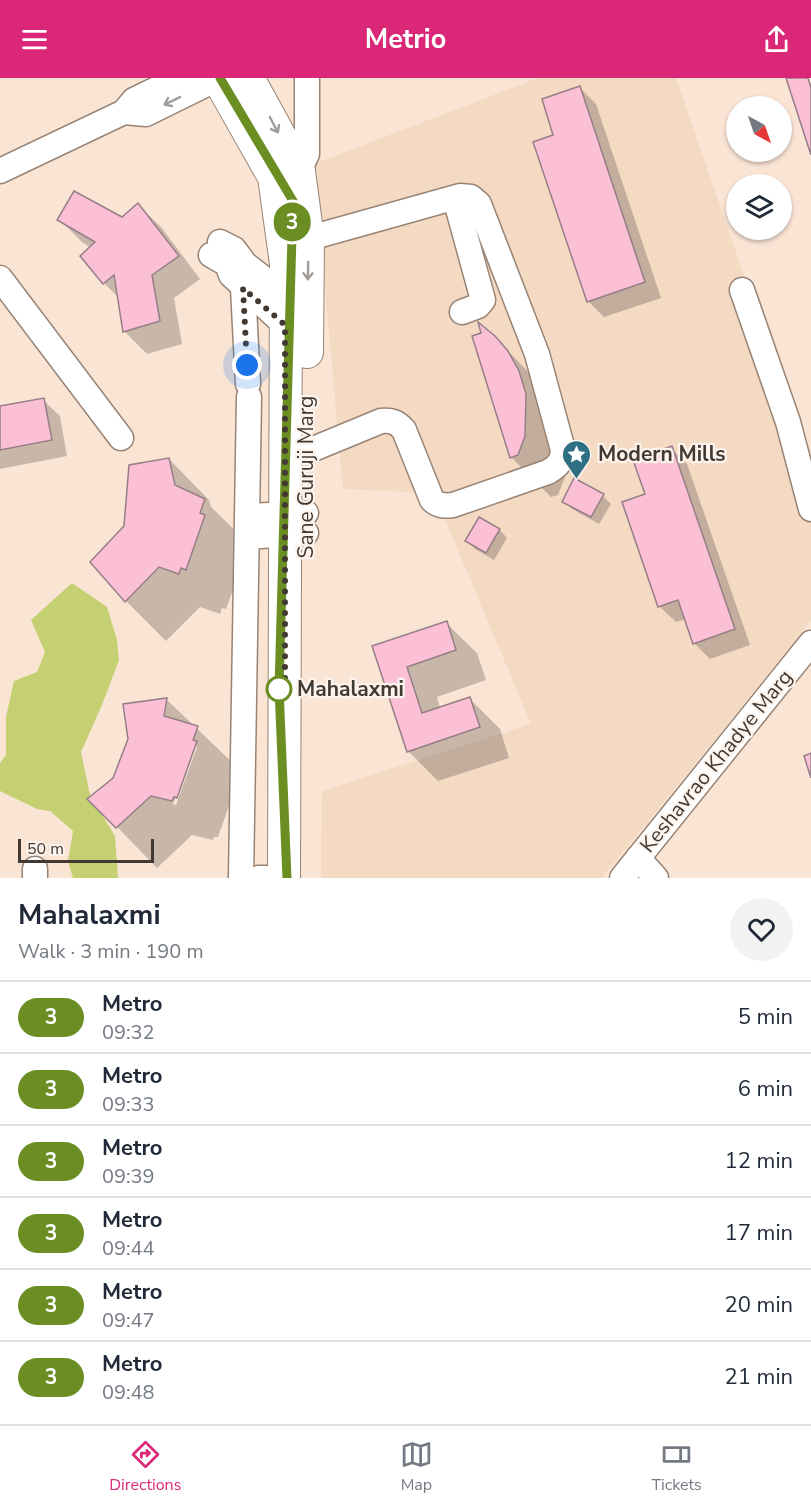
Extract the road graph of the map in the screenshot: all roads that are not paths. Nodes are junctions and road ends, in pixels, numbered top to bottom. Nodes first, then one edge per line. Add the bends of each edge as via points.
1 (178, 78) edge
2 (219, 78) edge
3 (248, 78) edge
4 (307, 78) edge
5 (124, 112) junction
6 (0, 171) edge
7 (286, 174) junction
8 (455, 198) junction
9 (296, 242) junction
10 (0, 278) edge
11 (243, 288) junction
12 (742, 290) dead end
13 (286, 311) junction
14 (462, 312) dead end
15 (121, 438) dead end
16 (306, 452) junction
17 (811, 509) edge
18 (295, 524) junction
19 (247, 526) junction
20 (811, 644) edge
21 (638, 858) junction
22 (286, 873) edge
23 (241, 878) edge
24 (622, 878) edge
25 (656, 878) edge

1 - 5 street via 134,100
2 -> 5 street via 146,114
2 - 7 main road
3 -> 7 main road
4 - 7 street, Sane Guruji Marg via 307,154
5 - 6 street
7 - 9 main road, Sane Guruji Marg
8 - 9 street
8 - 14 street via 483,300
8 - 16 street via 471,196 479,204 537,354 563,450 562,459 548,472 444,506 432,500 398,423 381,421
9 - 13 main road, Sane Guruji Marg
9 -> 16 main road, Sane Guruji Marg
10 - 15 street
11 - 13 street
11 - 13 street via 213,247 234,249
11 - 19 street
12 - 17 street via 788,422
13 - 18 main road, Sane Guruji Marg
16 - 18 main road, Sane Guruji Marg
18 - 19 street
18 - 22 main road, Sane Guruji Marg via 294,773
19 - 23 street
20 - 21 street, Keshavrao Khadye Marg
21 - 24 street, Keshavrao Khadye Marg
21 - 25 street

